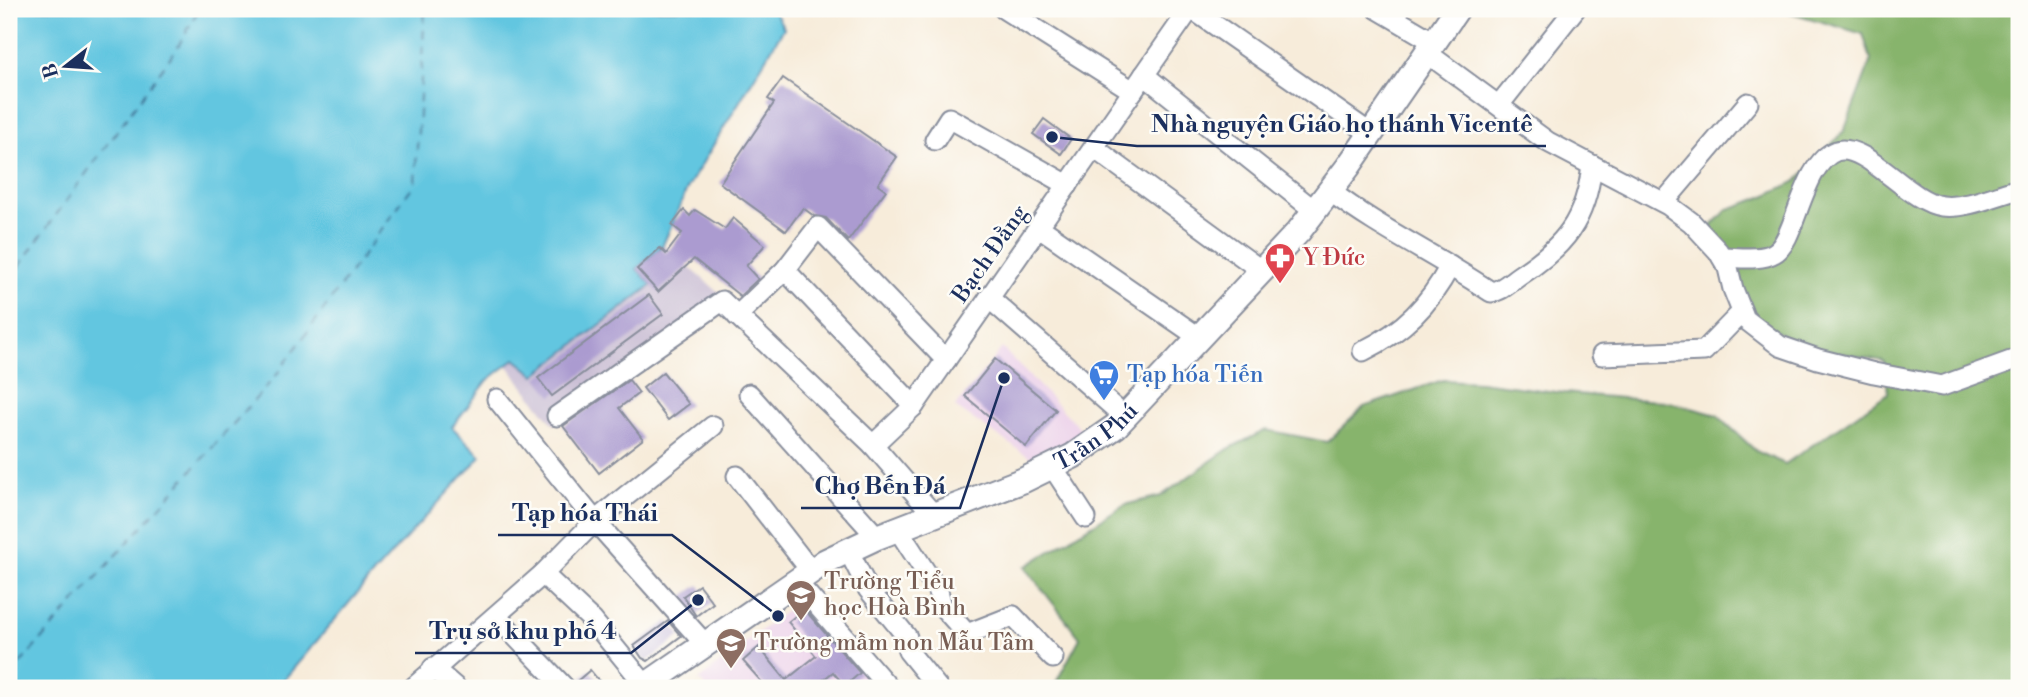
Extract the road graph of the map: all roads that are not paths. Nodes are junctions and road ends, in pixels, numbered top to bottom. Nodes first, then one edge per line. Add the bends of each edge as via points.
1 (1004, 9) edge
2 (1191, 9) edge
3 (1378, 9) edge
4 (1457, 9) edge
5 (1575, 9) edge
6 (1431, 47) junction
7 (1139, 83) junction
8 (1748, 103) dead end
9 (1499, 104) junction
10 (1371, 134) junction
11 (935, 140) dead end
12 (1094, 148) junction
13 (1592, 165) junction
14 (1068, 185) junction
15 (2019, 188) edge
16 (1330, 191) junction
17 (1664, 202) junction
18 (1315, 211) junction
19 (1039, 228) junction
20 (1721, 257) junction
21 (1450, 266) junction
22 (785, 270) junction
23 (1262, 271) junction
24 (989, 298) junction
25 (1742, 312) junction
26 (737, 316) junction
27 (1200, 338) junction
28 (1363, 351) dead end
29 (1602, 355) dead end
30 (2019, 358) edge
31 (946, 360) junction
32 (749, 394) dead end
33 (497, 399) dead end
34 (914, 406) junction
35 (557, 416) dead end
36 (1125, 417) junction
37 (713, 426) dead end
38 (873, 445) junction
39 (1052, 466) junction
40 (737, 475) dead end
41 (933, 514) junction
42 (1086, 518) dead end
43 (596, 521) junction
44 (888, 534) junction
45 (848, 550) junction
46 (543, 574) junction
47 (803, 575) junction
48 (496, 616) junction
49 (704, 642) junction
50 (1053, 658) dead end
51 (433, 668) junction
52 (652, 685) edge
53 (413, 688) edge
54 (456, 688) edge
55 (565, 688) edge
56 (888, 688) edge
57 (938, 688) edge

1 - 7 street
2 - 7 street, Bạch Đằng
2 - 10 street
3 - 6 street
4 - 6 main road, Trần Phú
5 - 9 street
6 - 9 street
6 - 10 main road, Trần Phú
7 - 12 street, Bạch Đằng
7 - 18 street
8 - 17 street
9 - 13 street via 1548,142
10 - 16 main road, Trần Phú
11 - 14 street via 950,118
12 - 14 street, Bạch Đằng
12 - 23 street
13 - 17 street
13 - 21 street via 1586,201 1572,232 1498,292
14 - 19 street, Bạch Đằng
15 - 20 street via 1944,206 1913,195 1861,156 1835,151 1817,170 1776,253
16 - 18 main road, Trần Phú
16 - 21 street via 1378,226
17 - 20 street via 1690,222
18 - 23 main road, Trần Phú
19 - 24 street, Bạch Đằng
19 - 27 street
20 - 25 street
21 - 28 street via 1415,316 1399,331
22 - 26 street
22 - 31 street via 818,227
22 - 34 street
23 - 27 main road, Trần Phú
24 - 31 street, Bạch Đằng
24 - 36 street
25 - 29 street via 1704,351
25 - 30 street via 1768,338 1800,353 1922,383 1942,386
26 - 35 street via 722,301
26 - 38 street
27 - 36 main road, Trần Phú
31 - 34 street, Bạch Đằng
32 - 44 street
33 - 43 street
34 - 38 street, Bạch Đằng
36 - 39 main road, Trần Phú
37 - 43 street
38 - 41 street
39 - 41 main road, Trần Phú via 987,496
39 - 42 street
40 - 47 street
41 - 44 main road, Trần Phú
43 - 46 street
43 - 49 street
44 - 45 main road, Trần Phú
44 - 50 street via 938,591 942,607 967,634 1013,616
45 - 47 main road, Trần Phú
45 - 57 street via 868,589 906,637 908,651
46 - 48 street
46 - 52 street
47 - 49 main road, Trần Phú
47 - 56 street
48 - 51 street
48 - 55 street
49 - 52 main road, Trần Phú
51 - 53 street
51 - 54 street

